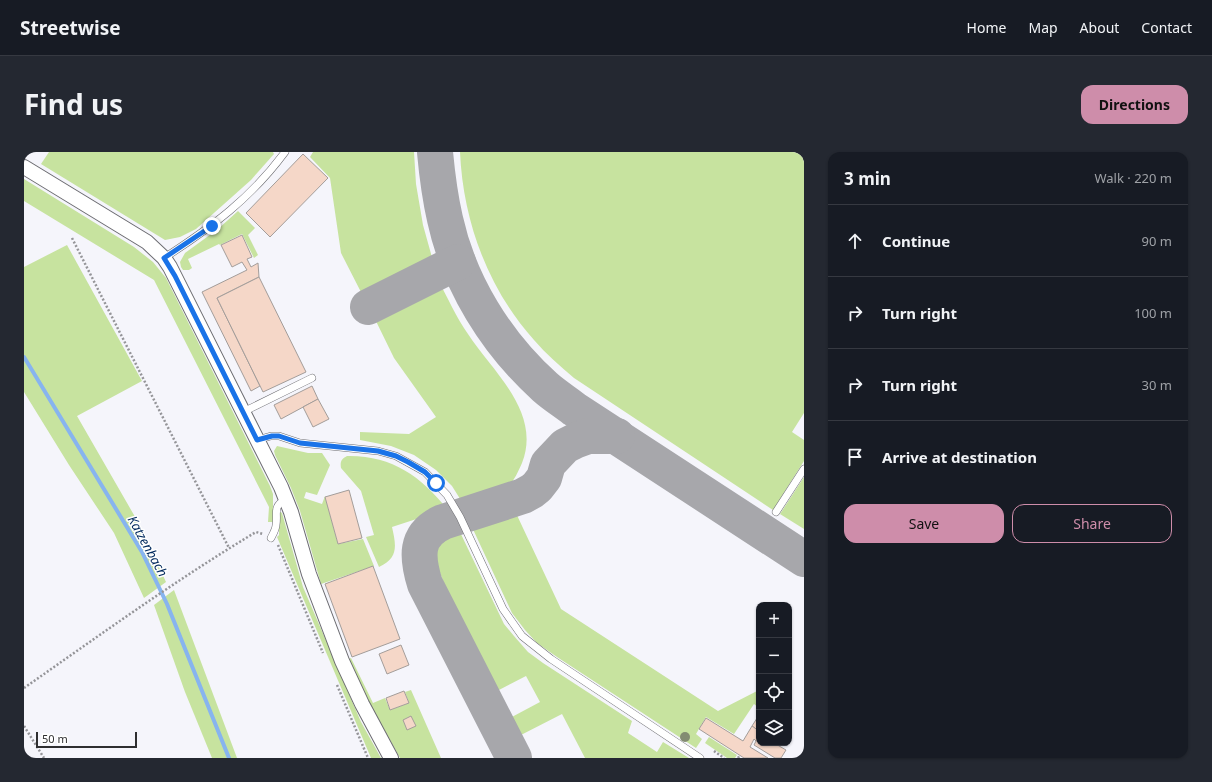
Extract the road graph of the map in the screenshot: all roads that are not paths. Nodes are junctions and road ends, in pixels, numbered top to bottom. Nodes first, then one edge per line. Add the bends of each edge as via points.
1 (285, 152) edge
2 (24, 167) edge
3 (164, 258) junction
4 (312, 378) dead end
5 (243, 412) junction
6 (257, 440) junction
7 (804, 469) edge
8 (286, 499) junction
9 (776, 512) dead end
10 (272, 538) road end
11 (391, 758) edge
12 (700, 758) edge

1 - 3 lane via 231,211
2 - 3 street via 147,242
3 - 5 street
4 - 5 lane
5 - 6 street
6 - 8 street
6 - 12 lane via 279,436 300,443 378,451 396,456 425,472 447,495 503,609 522,636 551,659
7 - 9 lane
8 - 10 lane via 277,507 276,526
8 - 11 street via 308,574 342,661 364,709

